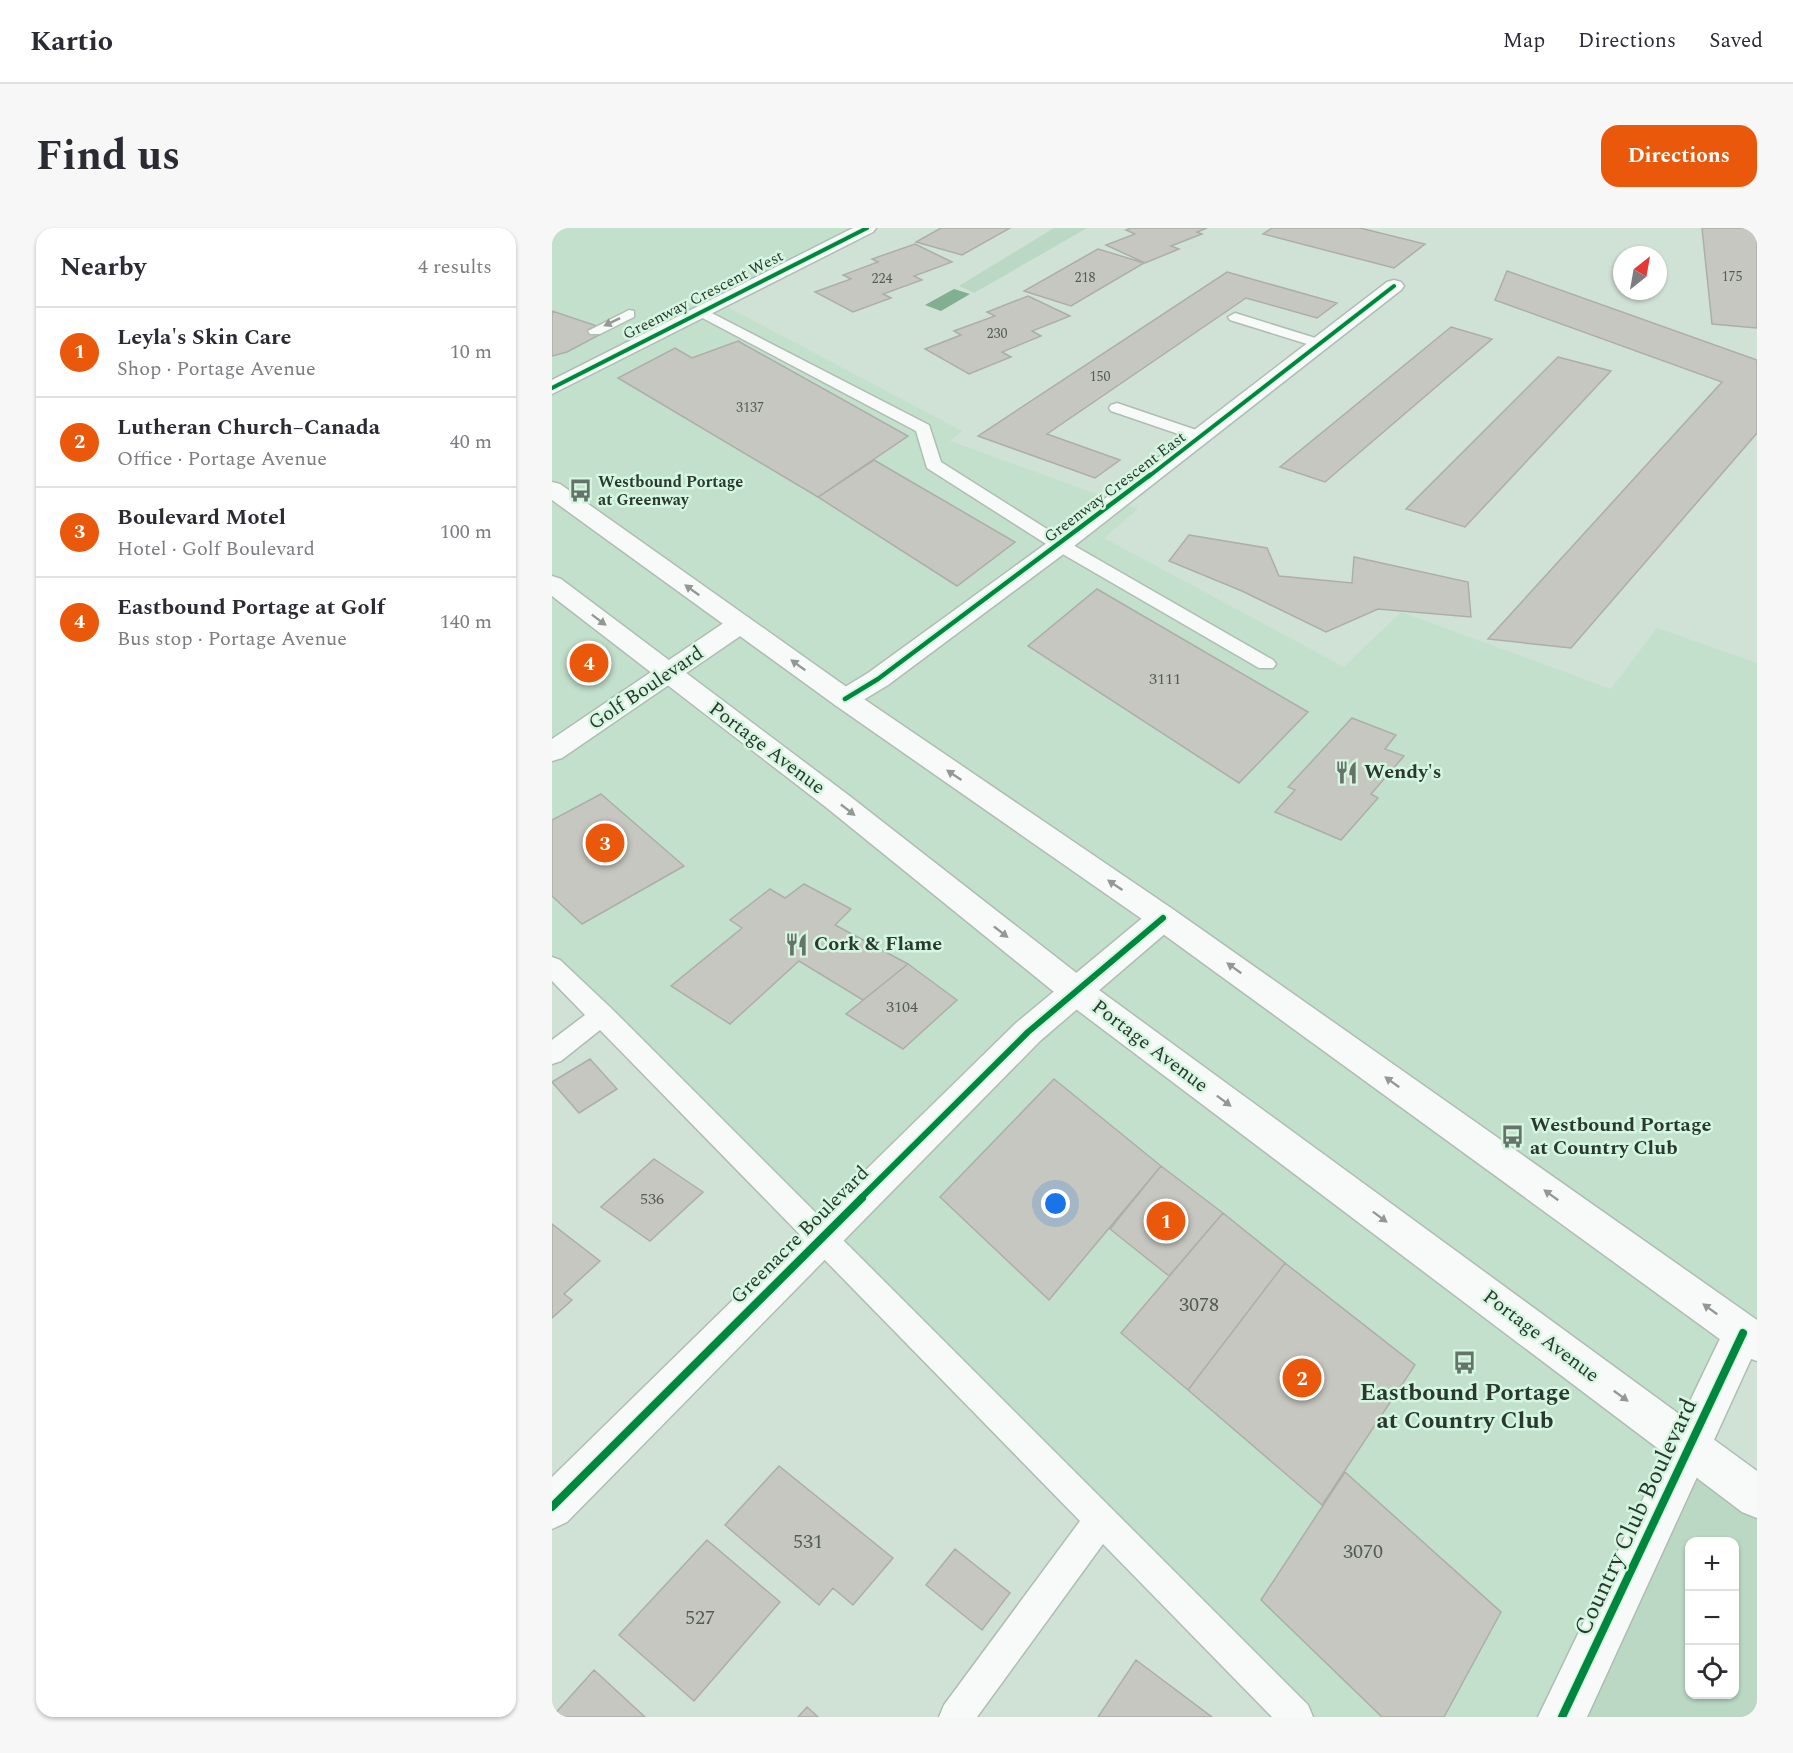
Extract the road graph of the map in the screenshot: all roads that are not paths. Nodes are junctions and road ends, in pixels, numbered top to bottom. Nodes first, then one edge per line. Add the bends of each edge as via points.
1 (867, 228) edge
2 (1394, 286) dead end
3 (700, 311) junction
4 (629, 314) dead end
5 (1235, 317) dead end
6 (595, 331) dead end
7 (1320, 344) junction
8 (554, 385) edge
9 (1117, 408) dead end
10 (1202, 437) junction
11 (552, 489) edge
12 (1060, 545) junction
13 (552, 584) edge
14 (740, 624) junction
15 (1266, 664) dead end
16 (668, 673) junction
17 (845, 699) junction
18 (552, 752) edge
19 (1163, 918) junction
20 (552, 966) edge
21 (1076, 991) junction
22 (602, 1015) junction
23 (552, 1054) edge
24 (821, 1237) junction
25 (1750, 1338) edge
26 (1690, 1446) junction
27 (1757, 1497) edge
28 (552, 1507) edge
29 (1101, 1520) junction
30 (956, 1717) edge
31 (1296, 1717) edge
32 (1562, 1717) edge

1 - 3 main road, Greenway Crescent West
2 - 7 main road, Greenway Crescent East
3 - 8 main road, Greenway Crescent West
3 - 12 lane via 923,428 933,464
4 -> 6 lane
5 - 7 lane
7 - 10 main road, Greenway Crescent East
9 - 10 lane
10 - 12 main road, Greenway Crescent East
14 -> 11 main road
12 - 15 lane
12 - 17 main road, Greenway Crescent East
13 -> 16 main road, Portage Avenue
14 - 16 main road, Golf Boulevard
17 -> 14 main road
16 - 18 main road, Golf Boulevard
16 -> 21 main road, Portage Avenue
19 -> 17 main road
19 - 21 main road, Greenacre Boulevard
25 -> 19 main road
20 - 22 lane
21 - 24 main road, Greenacre Boulevard via 1028,1032
21 -> 26 main road, Portage Avenue
22 - 23 lane
22 - 24 lane
24 - 28 main road, Greenacre Boulevard
24 - 29 lane
25 - 26 main road, Country Club Boulevard
26 - 27 main road, Portage Avenue
26 - 32 main road, Country Club Boulevard
29 - 30 lane
29 - 31 lane

